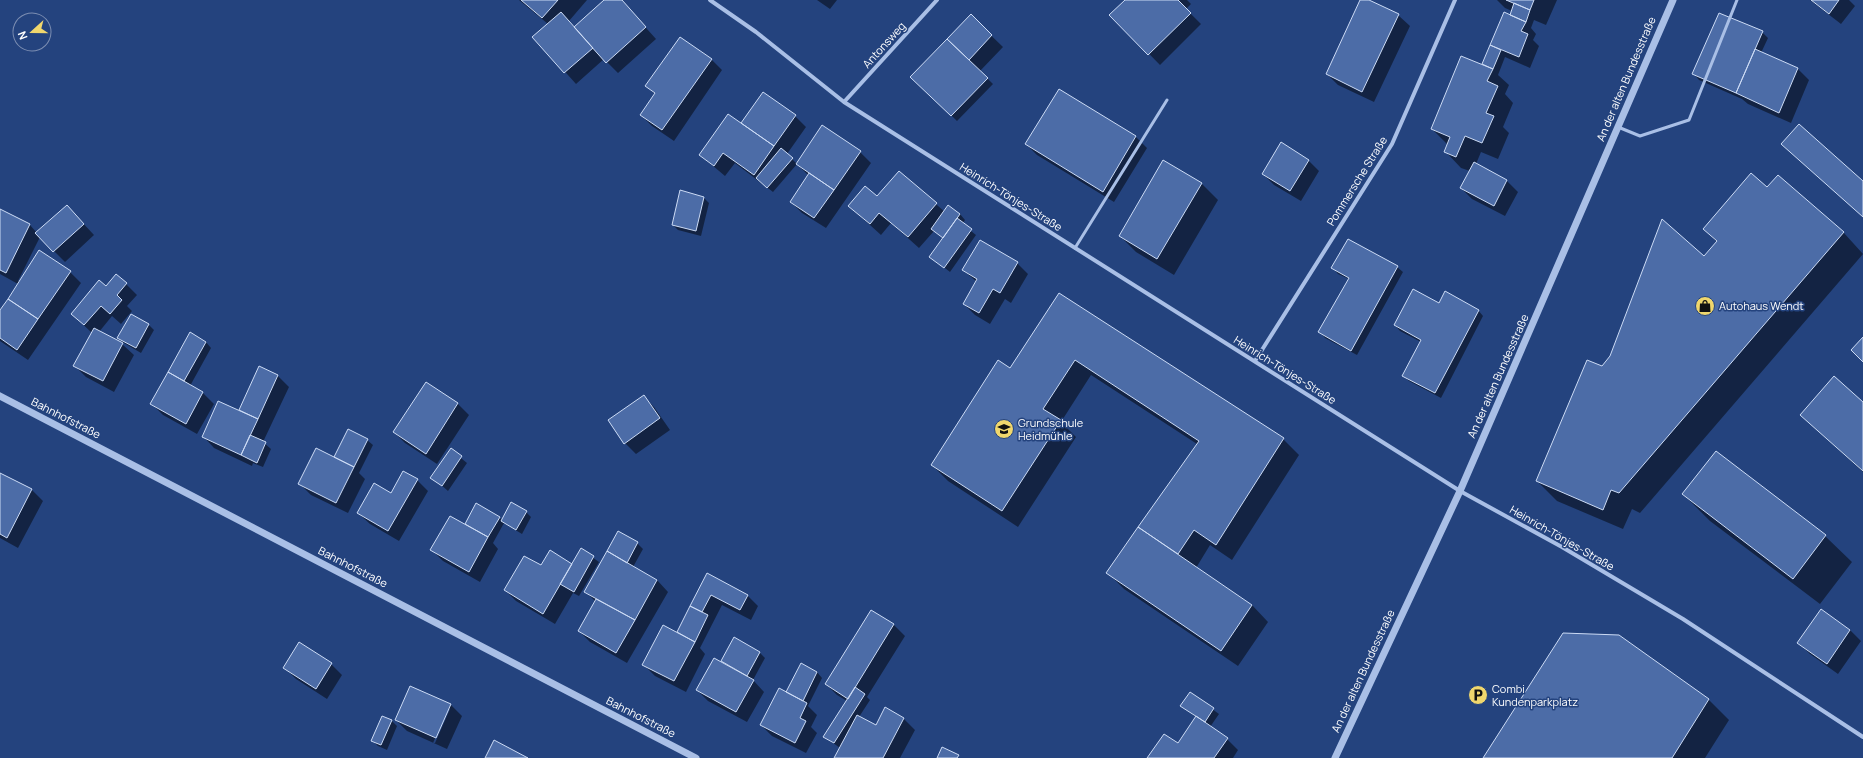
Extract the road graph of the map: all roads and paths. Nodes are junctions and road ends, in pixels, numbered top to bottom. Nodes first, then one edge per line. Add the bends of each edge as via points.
1 (710, 0) edge
2 (937, 0) edge
3 (1455, 0) edge
4 (1673, 0) edge
5 (1737, 0) edge
6 (1167, 100) dead end
7 (844, 102) junction
8 (1618, 127) junction
9 (1075, 248) junction
10 (1255, 361) junction
11 (0, 396) edge
12 (1460, 491) junction
13 (1863, 736) edge
14 (696, 758) edge
15 (1335, 758) edge

1 - 7 street, Heinrich-Tönjes-Straße via 756,32
2 - 7 street, Antonsweg
3 - 10 street, Pommersche Straße via 1392,144
4 - 8 street, An der alten Bundesstraße
5 - 8 lane via 1689,120 1640,136
6 - 9 lane
7 - 9 street, Heinrich-Tönjes-Straße
8 - 12 street, An der alten Bundesstraße
9 - 10 street, Heinrich-Tönjes-Straße
10 - 12 street, Heinrich-Tönjes-Straße
11 - 14 street, Bahnhofstraße
12 - 13 street, Heinrich-Tönjes-Straße via 1562,547 1683,619
12 - 15 street, An der alten Bundesstraße

